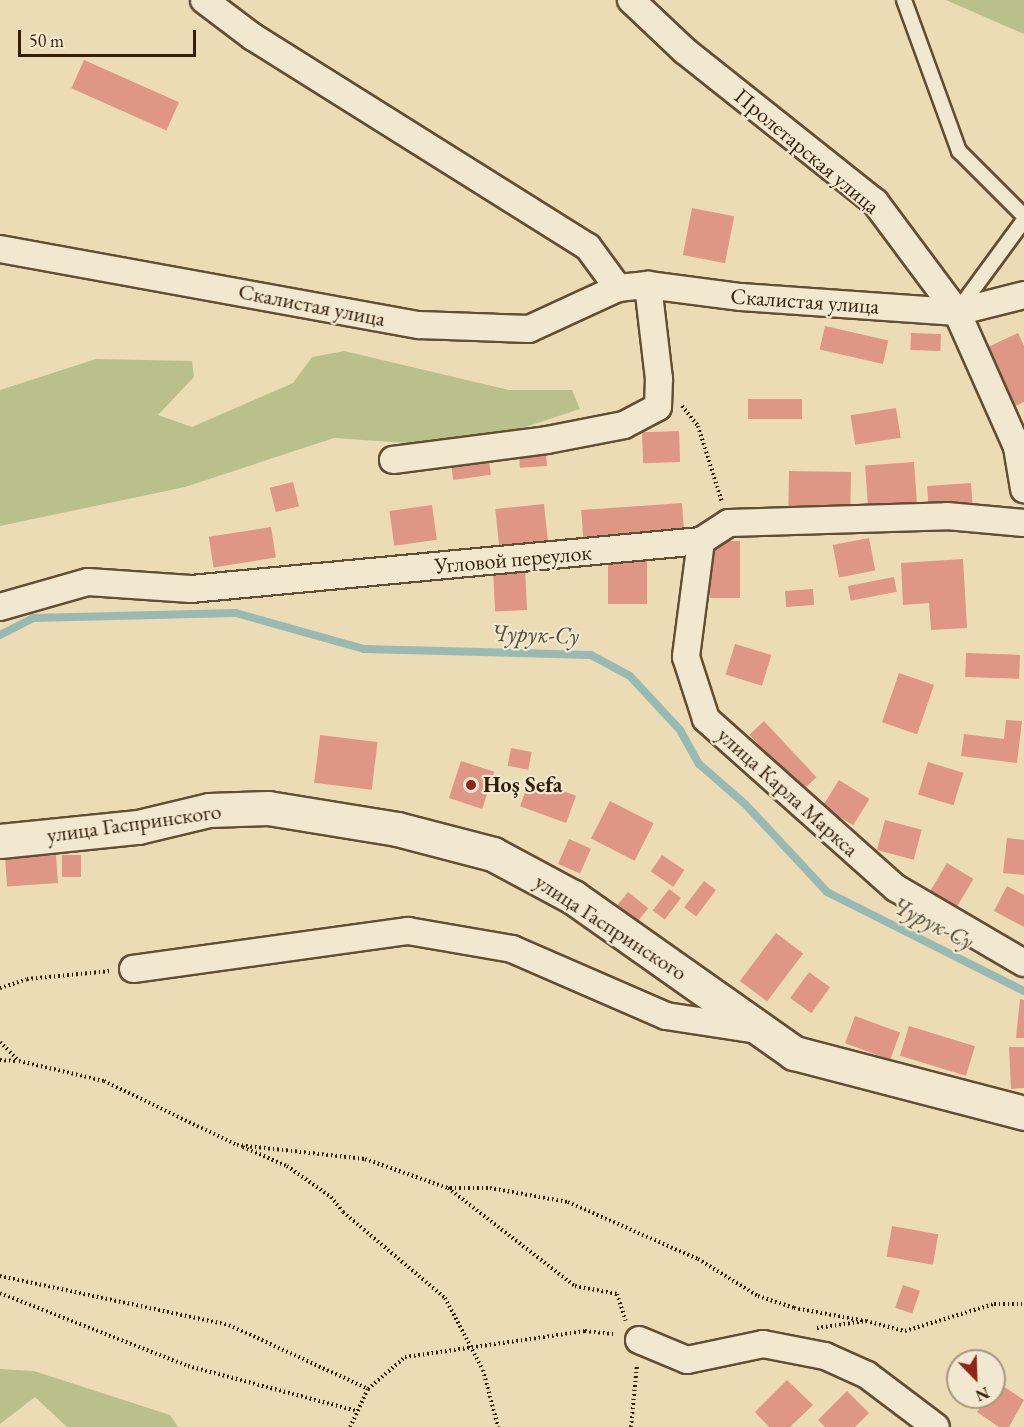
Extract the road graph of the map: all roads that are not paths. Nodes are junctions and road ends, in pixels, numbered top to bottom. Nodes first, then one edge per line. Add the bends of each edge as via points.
1 (204, 0) edge
2 (631, 0) edge
3 (904, 0) edge
4 (1024, 218) edge
5 (0, 249) edge
6 (648, 285) junction
7 (618, 288) junction
8 (1024, 295) edge
9 (957, 312) junction
10 (1021, 445) edge
11 (393, 460) dead end
12 (1024, 489) edge
13 (1024, 523) edge
14 (701, 541) junction
15 (0, 607) edge
16 (0, 841) edge
17 (1024, 963) edge
18 (133, 969) road end
19 (768, 1031) junction
20 (1024, 1113) edge
21 (635, 1338) road end
22 (921, 1423) edge

1 - 7 street via 253,37 588,247
2 - 9 street, Пролетарская улица via 685,51 875,202
3 - 4 lane via 959,151
4 - 9 lane
5 - 7 street, Скалистая улица via 420,325 529,329
6 - 7 street, Скалистая улица
6 - 9 street, Скалистая улица via 741,297
6 - 11 street via 659,379 658,407 613,427 547,440
8 - 9 street, Скалистая улица
9 - 10 street, Пролетарская улица
10 - 12 street, Пролетарская улица
13 - 14 street, Угловой переулок via 947,516 729,523
14 - 15 street, Угловой переулок via 190,589 88,582
14 - 17 street, улица Карла Маркса via 686,657 706,719 896,888
16 - 19 main road, улица Гаспринского via 138,827 209,810 268,808 397,829 493,855 573,897
18 - 19 street via 408,932 512,949 666,1016
19 - 20 main road, улица Гаспринского via 794,1053
21 - 22 street via 687,1360 763,1344 825,1356 867,1375

